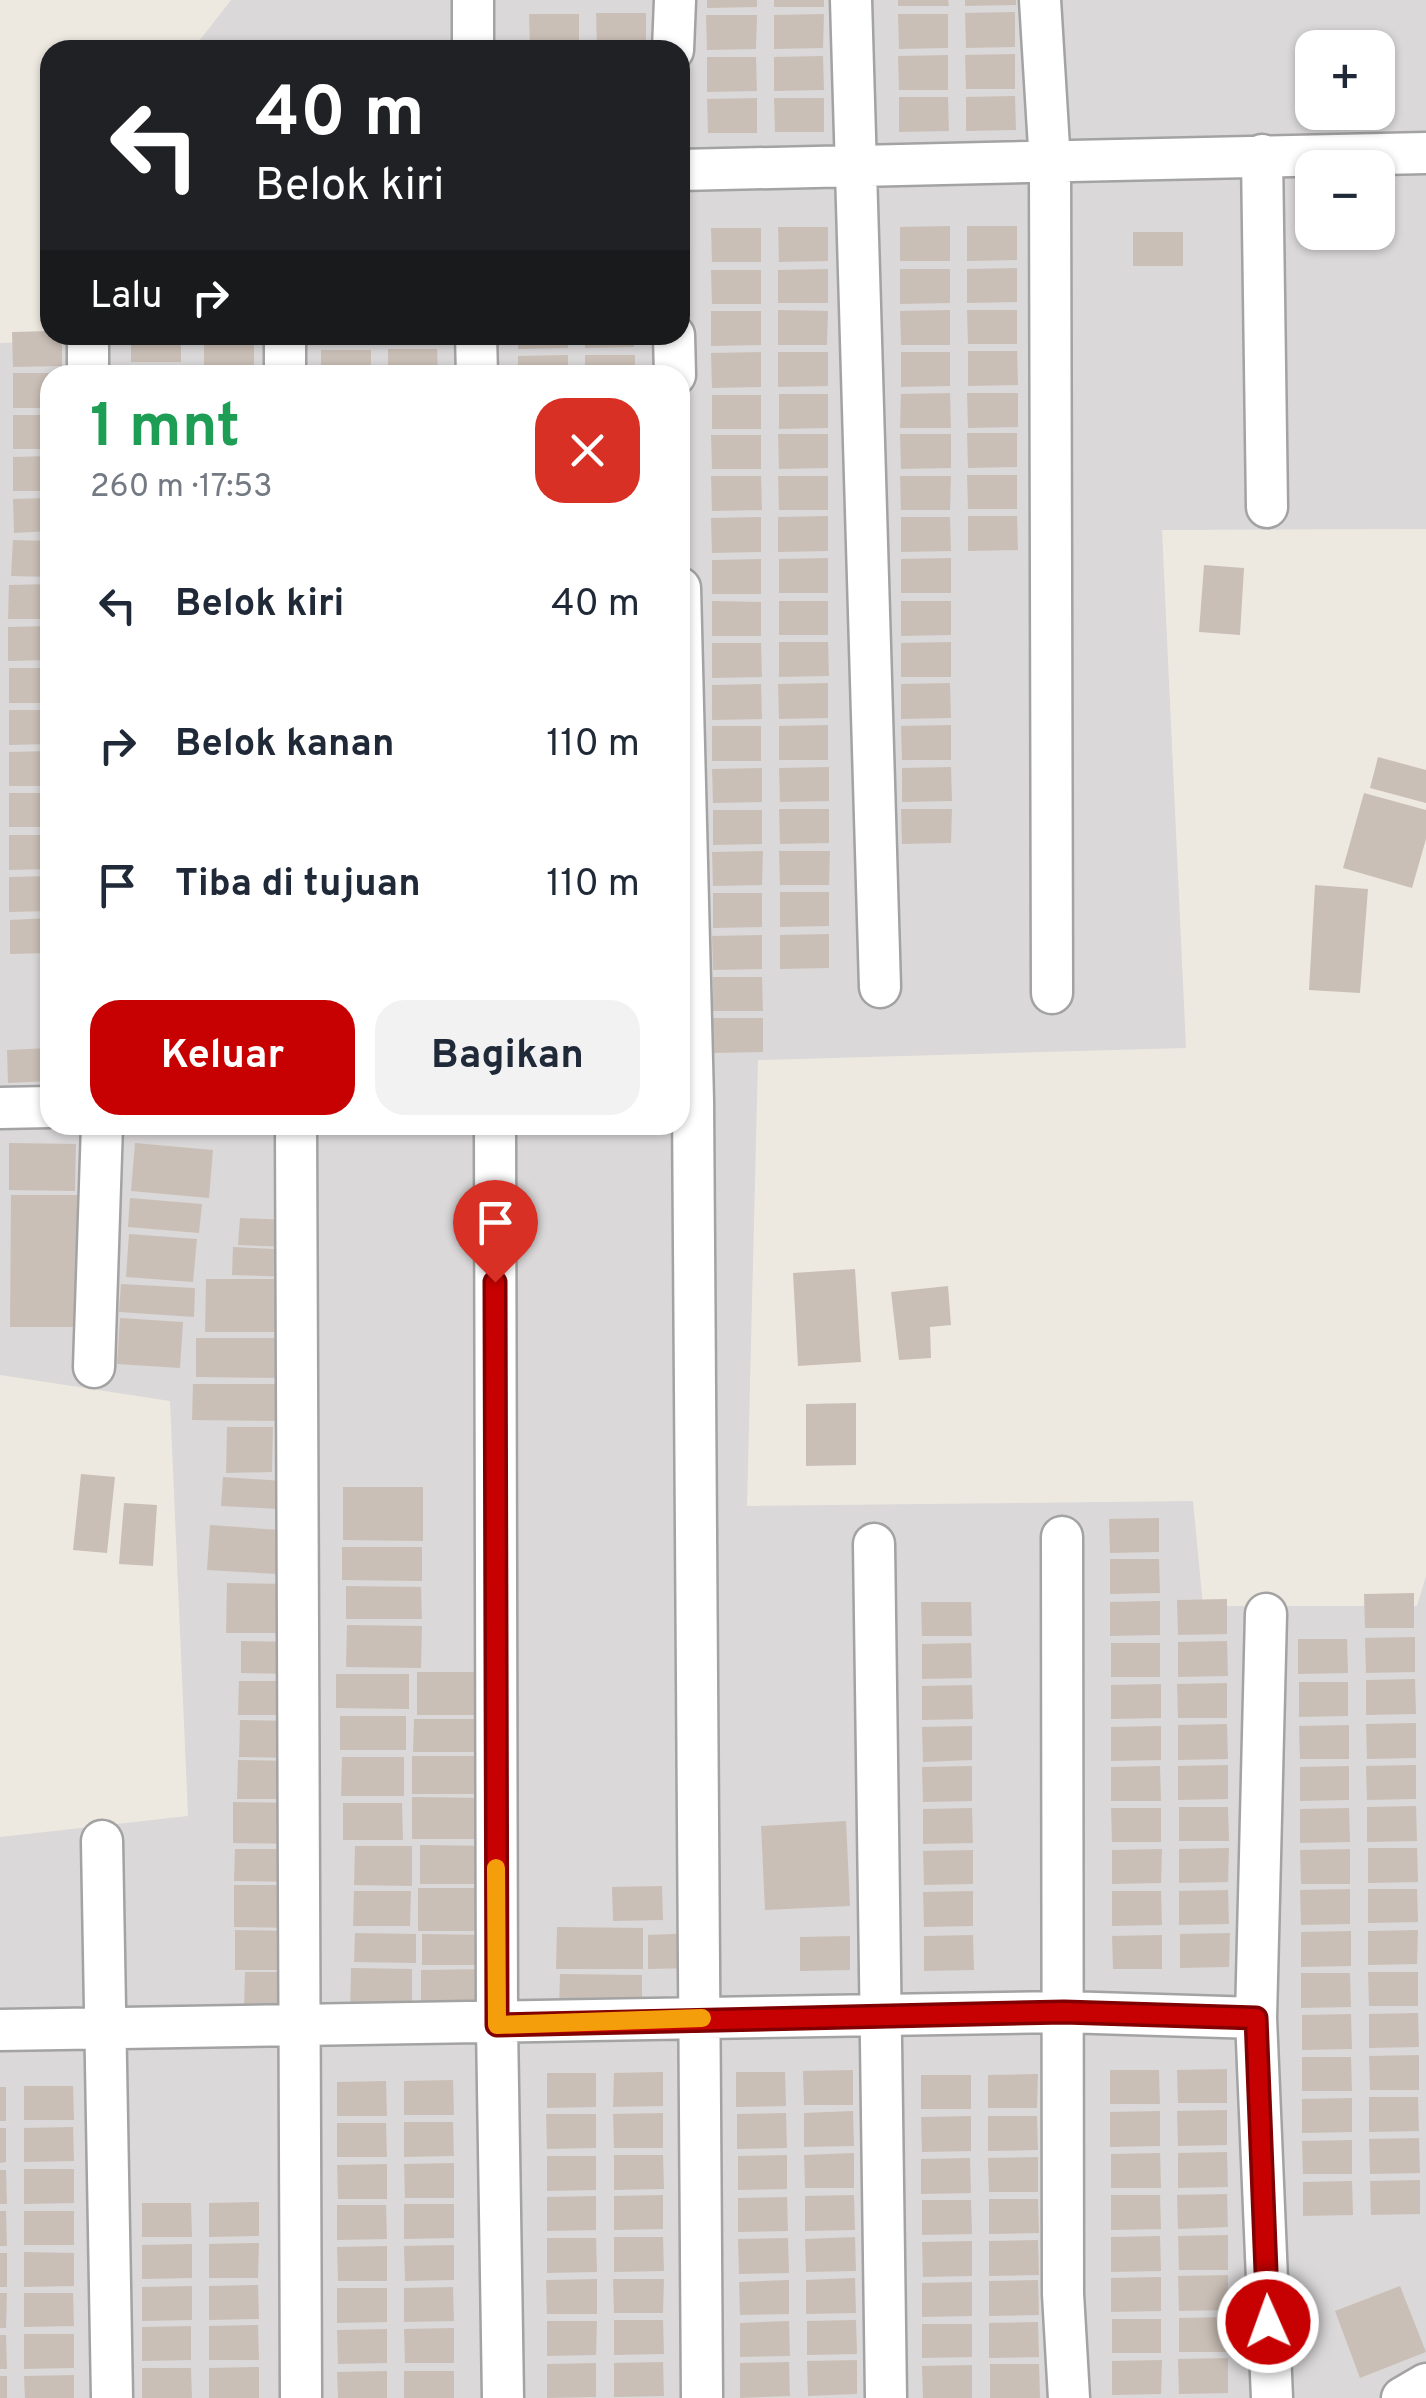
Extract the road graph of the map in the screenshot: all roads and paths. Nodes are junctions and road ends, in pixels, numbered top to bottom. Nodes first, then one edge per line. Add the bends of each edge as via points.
1 (473, 0) edge
2 (675, 0) edge
3 (851, 0) edge
4 (1040, 0) edge
5 (473, 40) edge
6 (674, 40) edge
7 (1426, 152) edge
8 (1262, 155) junction
9 (1050, 164) junction
10 (857, 169) junction
11 (690, 170) edge
12 (1267, 508) dead end
13 (880, 986) dead end
14 (1052, 994) dead end
15 (40, 1107) edge
16 (0, 1108) edge
17 (102, 1135) edge
18 (296, 1135) edge
19 (495, 1135) edge
20 (687, 1135) edge
21 (94, 1367) dead end
22 (1062, 1537) dead end
23 (874, 1544) dead end
24 (1266, 1614) dead end
25 (102, 1842) dead end
26 (1064, 2012) junction
27 (702, 2018) junction
28 (880, 2018) junction
29 (1256, 2018) junction
30 (298, 2025) junction
31 (497, 2025) junction
32 (108, 2028) junction
33 (0, 2030) edge
34 (1426, 2384) edge
35 (112, 2398) edge
36 (301, 2398) edge
37 (504, 2398) edge
38 (702, 2398) edge
39 (886, 2398) edge
40 (1068, 2398) edge
41 (1272, 2398) edge
42 (1402, 2398) edge

1 - 5 street
2 - 6 street
3 - 10 street
4 - 9 street
7 - 8 street
8 - 9 street
8 - 12 street
9 - 10 street
9 - 14 street
10 - 11 street
10 - 13 street
15 - 16 street
17 - 21 street
18 - 30 street
19 - 31 street
20 - 27 street
22 - 26 street
23 - 28 street
24 - 29 street
25 - 32 street
26 - 28 street
26 - 29 street
26 - 40 street
27 - 28 street
27 - 31 street
27 - 38 street
28 - 39 street
29 - 41 street
30 - 31 street
30 - 32 street
30 - 36 street
31 - 37 street
32 - 33 street
32 - 35 street
34 - 42 street

